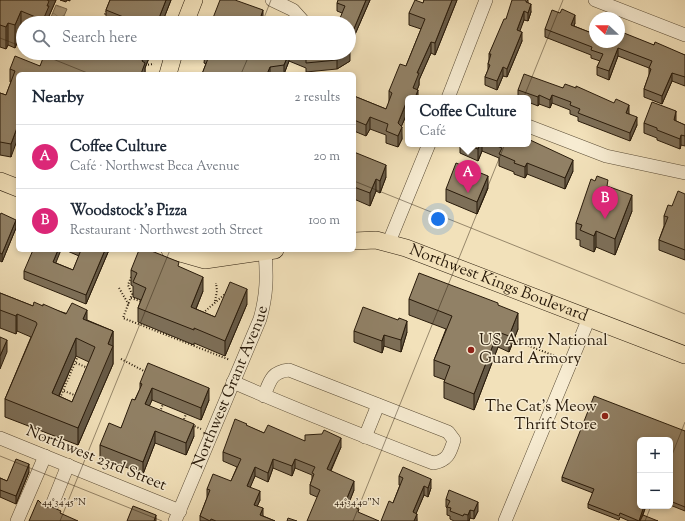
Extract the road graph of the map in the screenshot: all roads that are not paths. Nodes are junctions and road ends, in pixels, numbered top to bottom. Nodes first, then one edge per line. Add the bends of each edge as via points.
1 (194, 0) edge
2 (272, 0) edge
3 (486, 0) edge
4 (595, 0) edge
5 (188, 16) edge
6 (298, 16) edge
7 (685, 35) edge
8 (172, 60) edge
9 (169, 72) edge
10 (451, 95) edge
11 (531, 127) edge
12 (428, 147) edge
13 (685, 173) edge
14 (0, 181) edge
15 (16, 187) edge
16 (356, 241) edge
17 (389, 242) junction
18 (177, 252) edge
19 (255, 252) edge
20 (268, 252) edge
21 (589, 318) junction
22 (685, 355) edge
23 (234, 382) junction
24 (264, 396) junction
25 (378, 405) junction
26 (365, 437) junction
27 (0, 438) edge
28 (45, 456) junction
29 (68, 465) junction
30 (48, 515) edge
31 (177, 516) edge
32 (17, 521) edge
33 (505, 521) edge

1 - 5 main road
2 - 6 street via 293,10
3 - 10 street
4 - 7 street
8 - 9 main road
11 - 13 street via 606,156
12 - 17 street
14 - 15 main road
16 - 17 main road, Northwest Kings Boulevard
17 - 21 main road, Northwest Kings Boulevard
18 - 19 main road via 205,260
20 - 23 street, Northwest Grant Avenue via 265,300 260,319
21 - 22 main road, Northwest Kings Boulevard
21 - 33 street
23 - 24 street
23 - 31 street, Northwest Grant Avenue
24 - 25 street via 271,379 279,371 288,370
24 - 26 street
25 - 26 street
25 - 26 street via 448,432 454,440 450,454 442,461 433,463
27 - 28 street, Northwest 23rd Street
28 - 29 street, Northwest 23rd Street
28 - 32 street
29 - 30 street
29 - 31 street, Northwest 23rd Street

